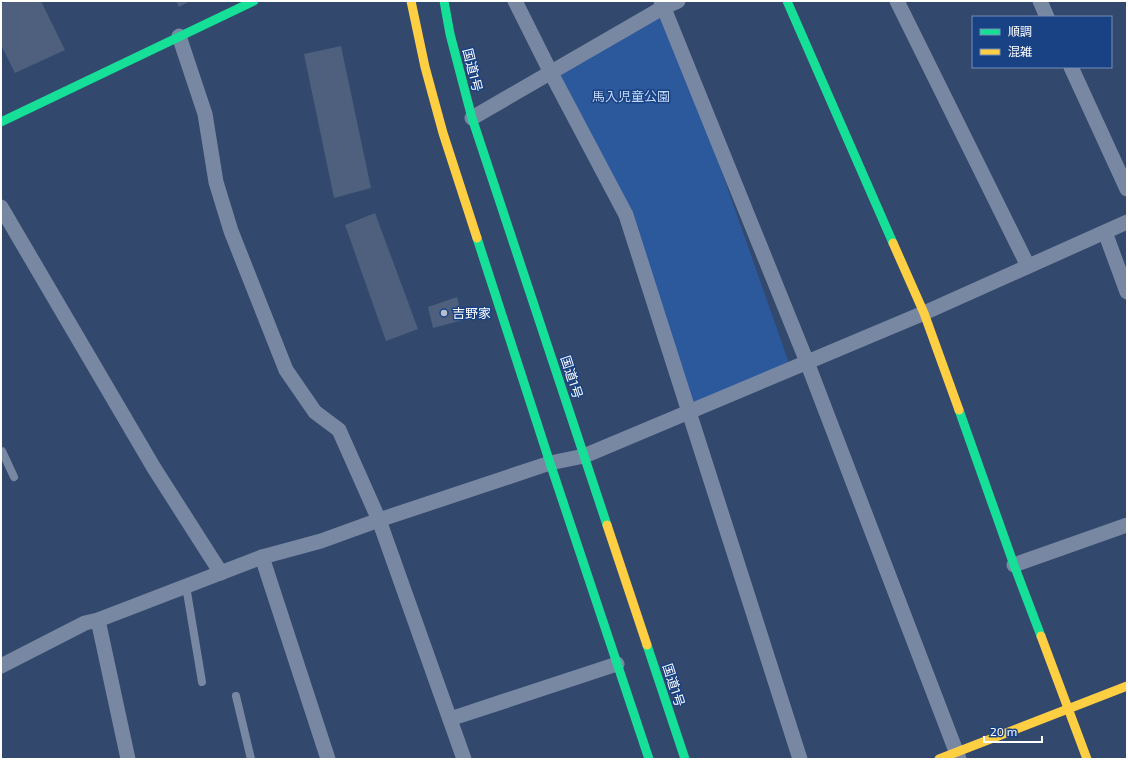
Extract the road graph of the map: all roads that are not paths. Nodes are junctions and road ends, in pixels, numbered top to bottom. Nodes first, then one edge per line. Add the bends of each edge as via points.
1 (254, 1) edge
2 (411, 1) edge
3 (444, 1) edge
4 (515, 1) edge
5 (678, 1) edge
6 (787, 1) edge
7 (897, 1) edge
8 (1040, 1) edge
9 (663, 4) edge
10 (1047, 16) edge
11 (179, 36) junction
12 (1070, 68) edge
13 (551, 73) junction
14 (472, 118) junction
15 (1, 122) edge
16 (1127, 189) edge
17 (1, 207) edge
18 (1127, 222) edge
19 (1105, 232) junction
20 (1028, 266) junction
21 (1127, 292) edge
22 (924, 313) junction
23 (808, 362) junction
24 (690, 412) junction
25 (1, 451) edge
26 (584, 456) junction
27 (550, 464) junction
28 (14, 477) dead end
29 (379, 520) junction
30 (1127, 525) edge
31 (262, 557) junction
32 (1014, 565) junction
33 (222, 573) junction
34 (186, 586) junction
35 (98, 620) junction
36 (617, 664) junction
37 (1, 666) edge
38 (202, 682) dead end
39 (1127, 686) edge
40 (236, 696) dead end
41 (1069, 709) junction
42 (450, 720) junction
43 (958, 755) edge
44 (128, 759) edge
45 (251, 759) edge
46 (328, 759) edge
47 (464, 759) edge
48 (649, 759) edge
49 (685, 759) edge
50 (800, 759) edge
51 (938, 759) edge
52 (1087, 759) edge

1 - 11 main road
2 - 27 main road via 443,133
3 - 14 main road, 国道1号
4 - 13 street
5 - 9 street
6 - 22 main road
7 - 20 street
8 - 10 street
9 - 13 street
9 - 23 street
11 - 15 main road
11 - 29 street via 205,114 216,182 231,231 286,370 315,412 339,430
12 - 16 street
13 - 14 street
13 - 24 street via 626,215
14 - 26 main road, 国道1号
17 - 33 street via 150,461
18 - 19 street
19 - 20 street
19 - 21 street
20 - 22 street
22 - 23 street
22 - 32 main road
23 - 24 street
23 - 43 street
24 - 26 street
24 - 50 street
25 - 28 lane
26 - 27 street
26 - 49 main road, 国道1号
27 - 29 street
27 - 36 main road
29 - 31 street via 320,541
29 - 42 street
30 - 32 street
31 - 33 street
31 - 46 street
32 - 41 main road
33 - 34 street
34 - 35 street
34 - 38 lane
35 - 37 street via 85,623
35 - 44 street
36 - 42 street
36 - 48 main road
39 - 41 main road
40 - 45 lane
41 - 43 main road
41 - 52 main road
42 - 47 street
43 - 51 main road

